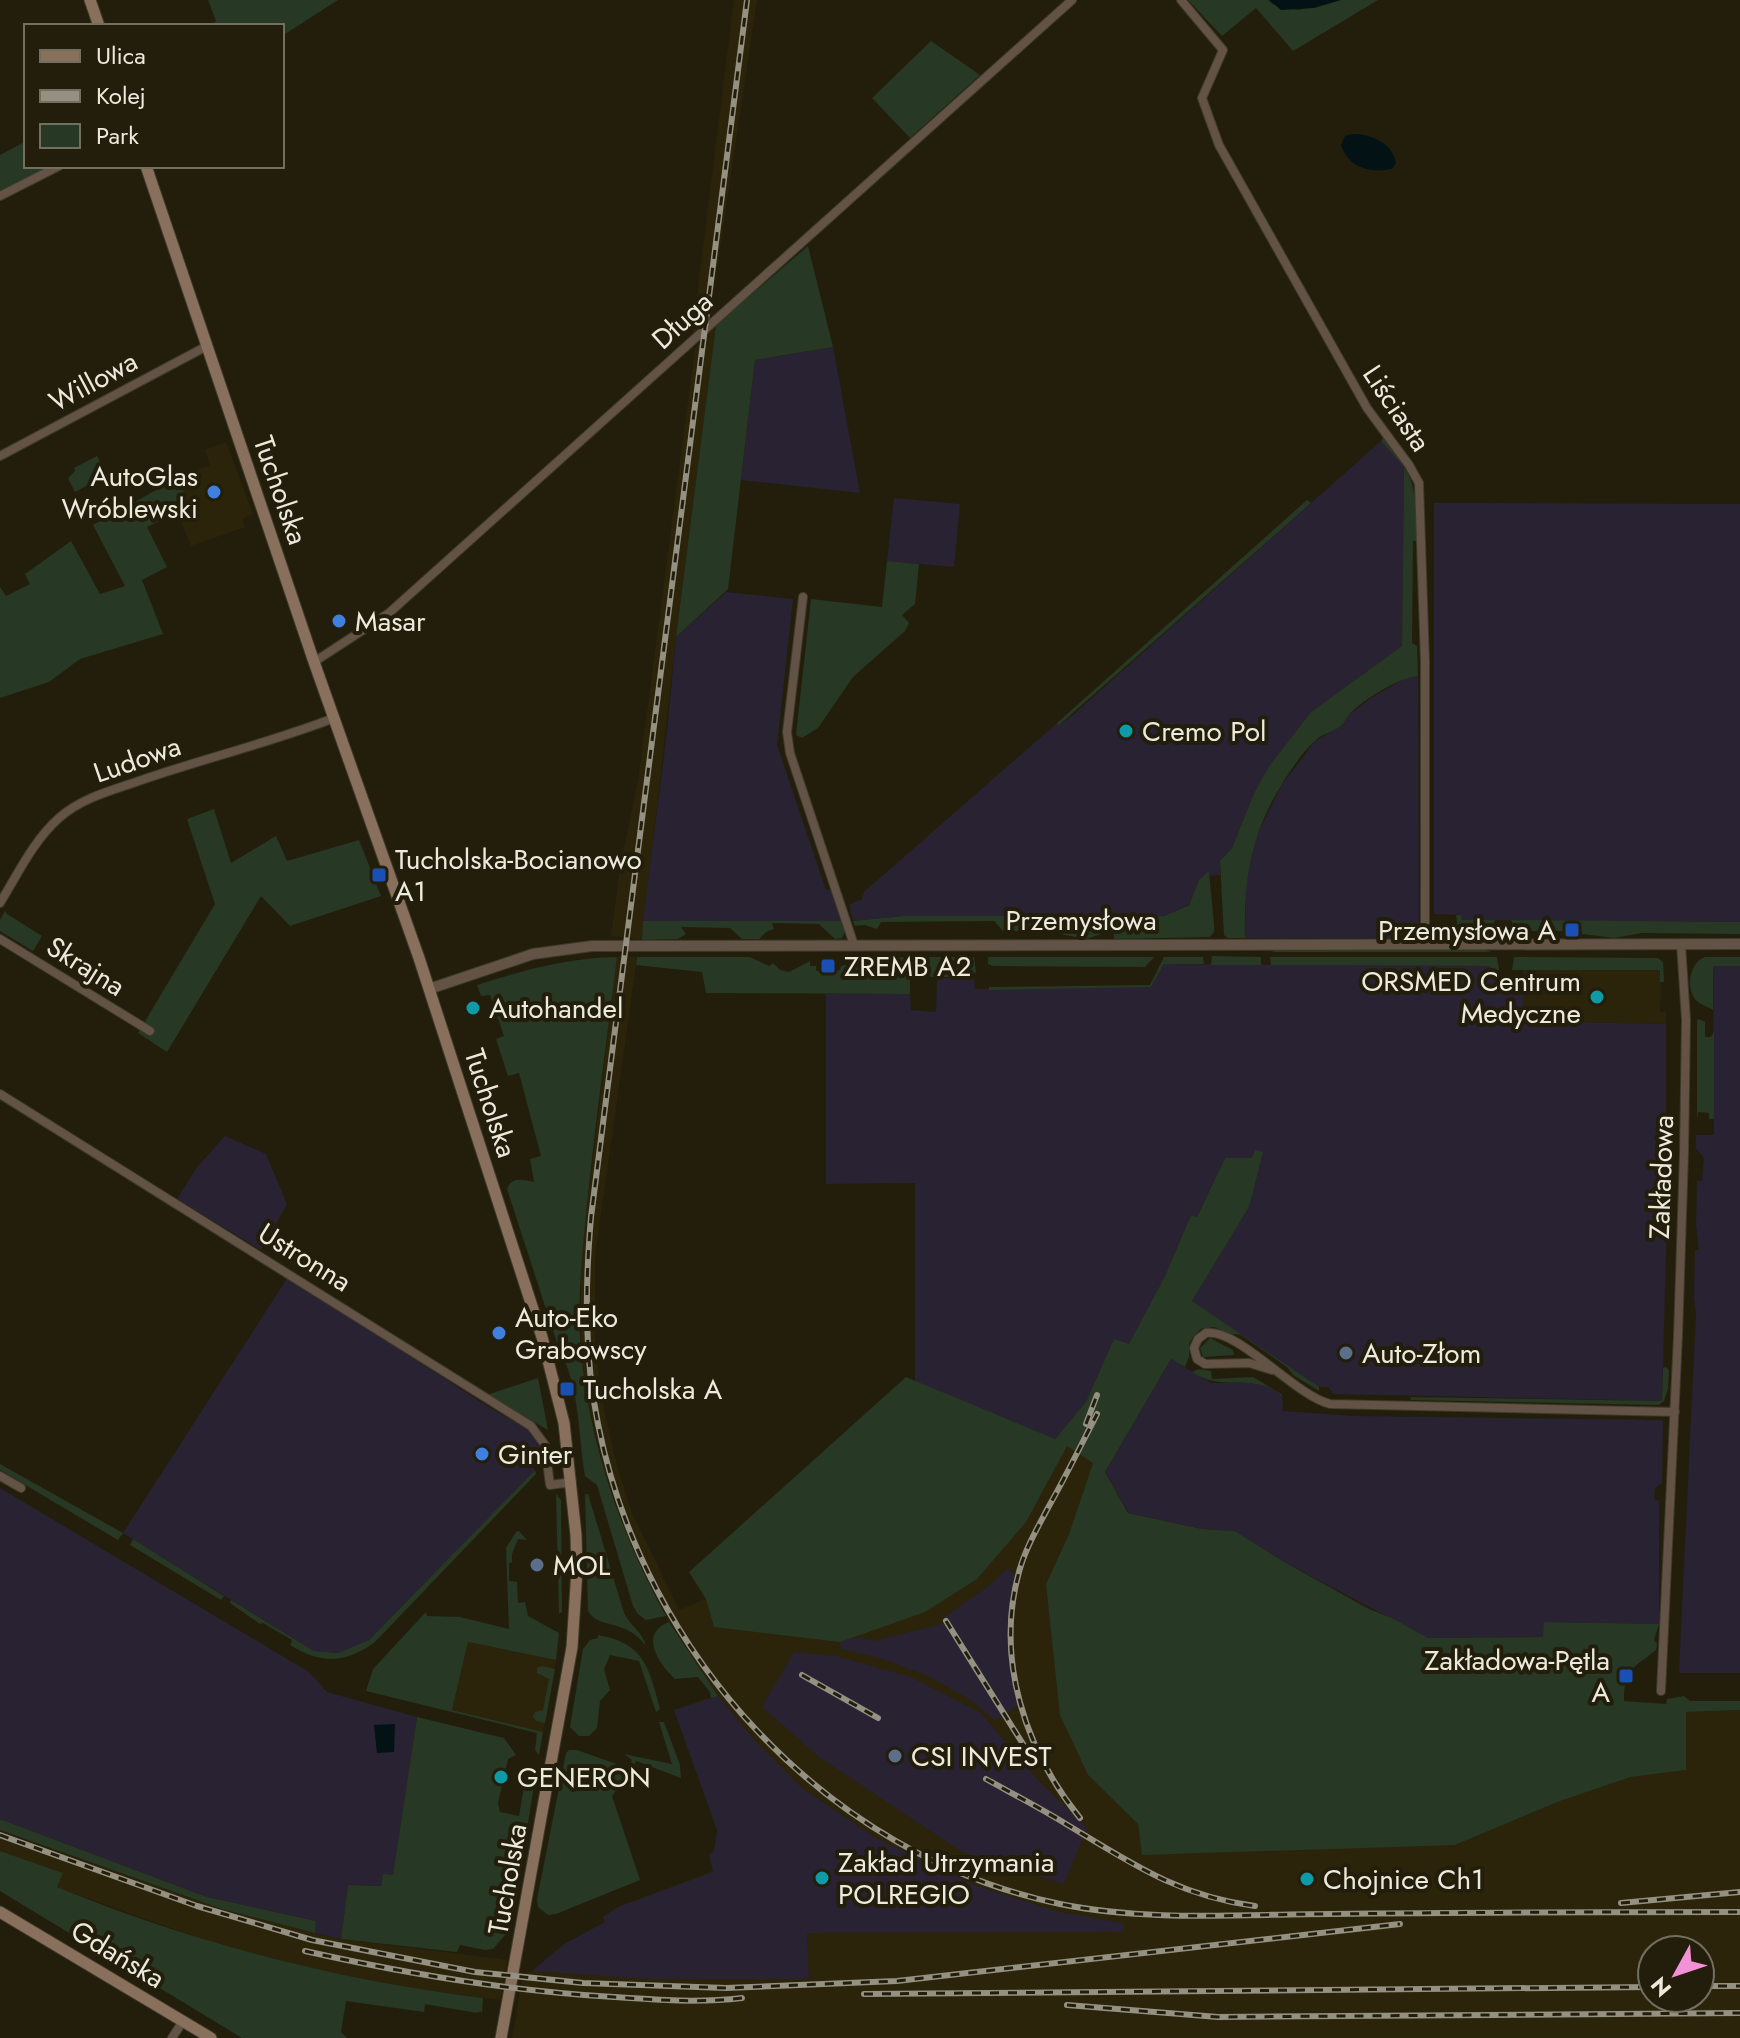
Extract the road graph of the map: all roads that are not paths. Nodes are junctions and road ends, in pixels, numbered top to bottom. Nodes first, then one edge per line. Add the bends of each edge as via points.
1 (90, 0) edge
2 (1072, 0) edge
3 (1181, 0) edge
4 (98, 24) edge
5 (55, 168) edge
6 (147, 168) edge
7 (0, 196) edge
8 (207, 346) junction
9 (0, 456) edge
10 (803, 597) dead end
11 (314, 662) junction
12 (334, 718) junction
13 (0, 903) edge
14 (0, 939) edge
15 (1425, 944) junction
16 (1681, 944) junction
17 (1740, 944) edge
18 (854, 945) junction
19 (429, 989) junction
20 (150, 1031) dead end
21 (0, 1094) edge
22 (1272, 1370) junction
23 (1675, 1412) junction
24 (0, 1476) edge
25 (572, 1482) junction
26 (21, 1488) dead end
27 (1661, 1691) dead end
28 (0, 1912) edge
29 (183, 2021) junction
30 (172, 2038) edge
31 (211, 2038) edge
32 (501, 2038) edge

1 - 4 main road
2 - 11 street, Długa via 389,613
3 - 15 street, Liściasta via 1223,50 1202,98 1224,154 1367,408 1419,483
5 - 7 street
6 - 8 main road, Tucholska
8 - 9 street, Willowa
8 - 11 main road, Tucholska
10 - 18 street via 787,732 790,753
11 - 12 main road, Tucholska
12 - 13 street, Ludowa via 178,767 72,808 34,846
12 - 19 main road, Tucholska
14 - 20 street, Skrajna
15 - 16 street, Przemysłowa
15 - 18 street, Przemysłowa
16 - 17 street, Przemysłowa
16 - 23 street, Zakładowa via 1686,1048
18 - 19 street, Przemysłowa via 564,948
19 - 25 main road, Tucholska via 551,1365
21 - 25 street, Ustronna via 531,1426 545,1445 550,1485
22 - 22 street via 1215,1332 1204,1334 1195,1345 1195,1357 1205,1364 1249,1363
22 - 23 street via 1333,1405
23 - 27 street, Zakładowa
24 - 26 street
25 - 32 main road, Tucholska via 577,1570 572,1647
28 - 29 main road, Gdańska
29 - 30 street
29 - 31 main road, Gdańska

